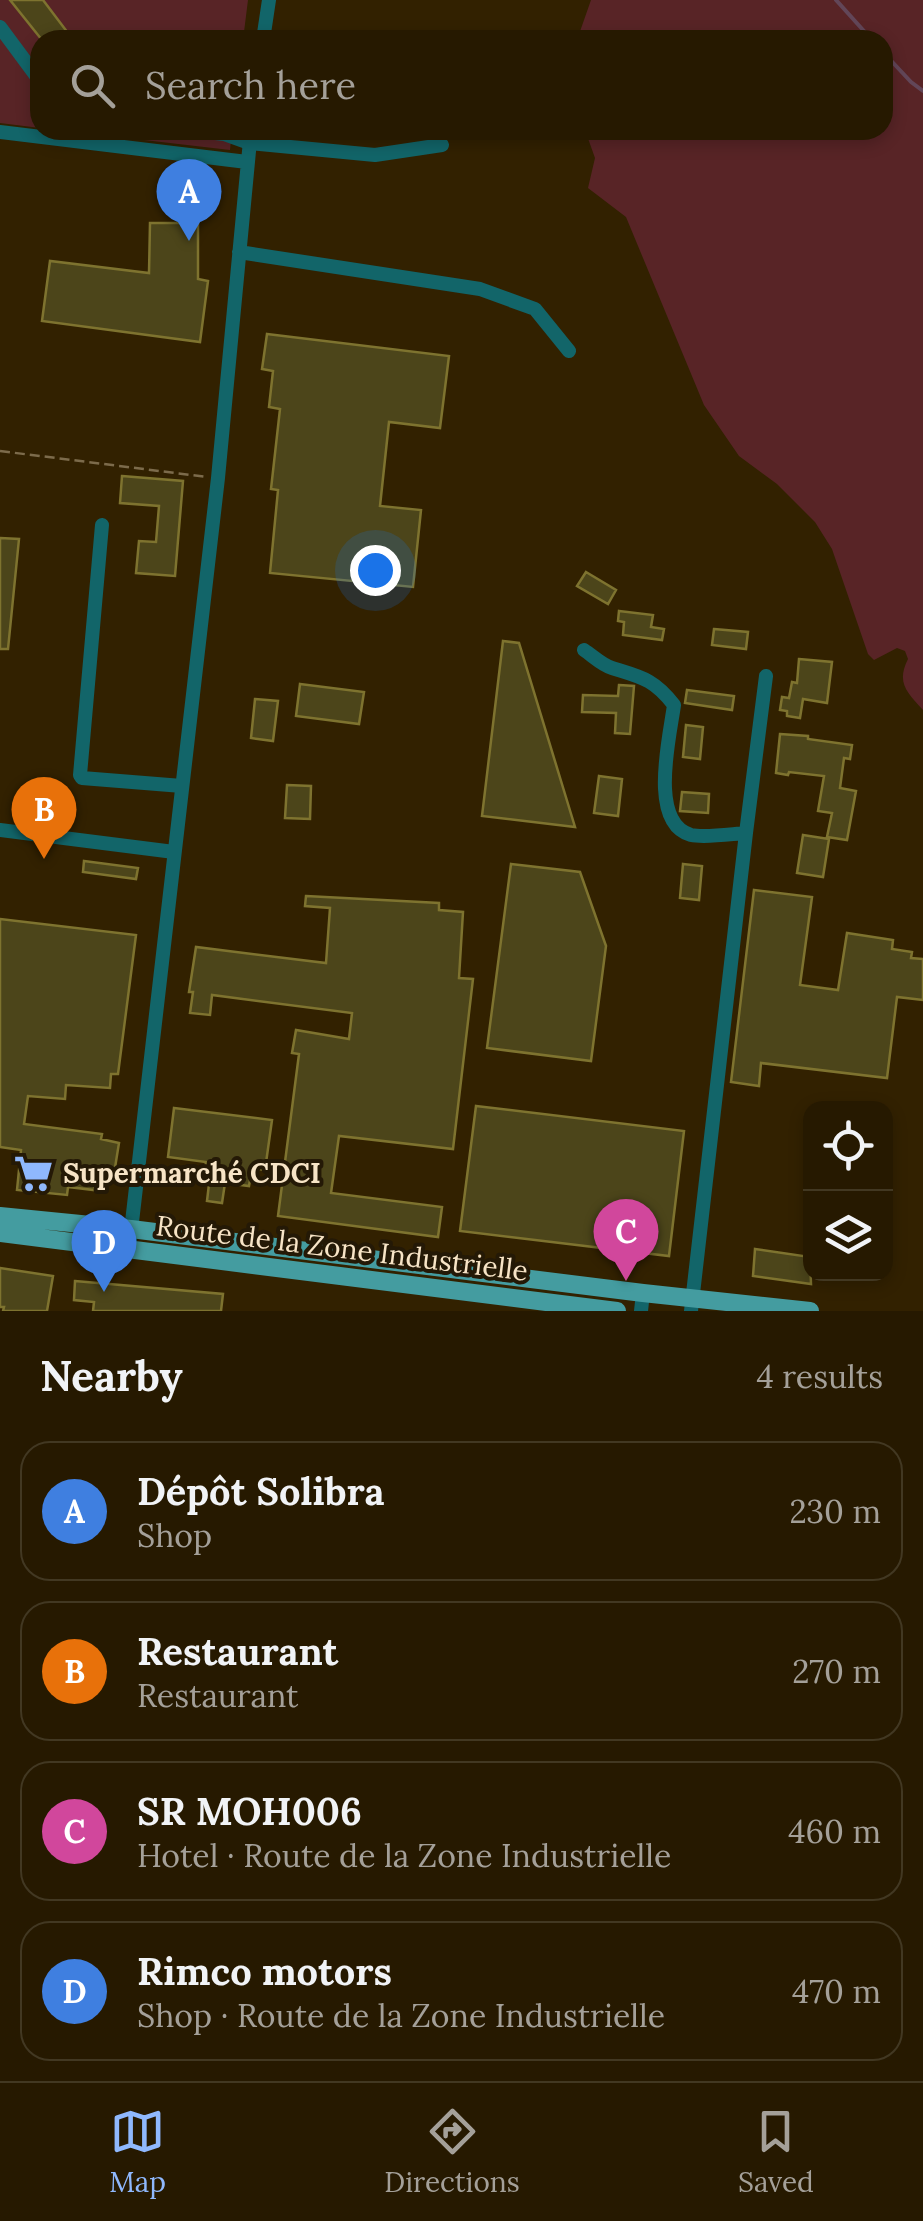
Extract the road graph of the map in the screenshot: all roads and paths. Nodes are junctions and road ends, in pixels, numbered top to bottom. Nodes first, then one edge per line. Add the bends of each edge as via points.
1 (268, 0) edge
2 (0, 27) edge
3 (264, 30) edge
4 (30, 68) edge
5 (0, 132) edge
6 (30, 133) edge
7 (98, 140) edge
8 (250, 140) edge
9 (276, 140) edge
10 (442, 145) dead end
11 (247, 162) junction
12 (239, 252) junction
13 (569, 351) dead end
14 (0, 451) edge
15 (218, 478) junction
16 (102, 525) dead end
17 (584, 650) dead end
18 (766, 676) dead end
19 (182, 786) junction
20 (0, 830) edge
21 (746, 834) junction
22 (174, 852) junction
23 (0, 1216) edge
24 (0, 1233) edge
25 (130, 1238) junction
26 (642, 1302) edge
27 (692, 1304) edge
28 (617, 1311) edge
29 (810, 1311) edge

1 - 3 street
2 - 4 street
5 - 6 street
7 - 11 street
8 - 11 street
9 - 10 street via 375,155
11 - 12 street
12 - 13 street via 480,289 534,309
12 - 15 street
14 - 15 path
15 - 19 street
16 - 19 street via 80,776
17 - 21 street via 608,668 664,691 674,705 664,797 676,826 691,835
18 - 21 street
19 - 22 street
20 - 22 street
21 - 27 street
22 - 25 street
23 - 25 main road, Route de la Zone Industrielle
24 - 25 main road, Route de la Zone Industrielle
25 - 26 main road, Route de la Zone Industrielle
25 - 28 main road, Route de la Zone Industrielle
26 - 27 main road, Route de la Zone Industrielle
27 - 29 main road, Route de la Zone Industrielle

